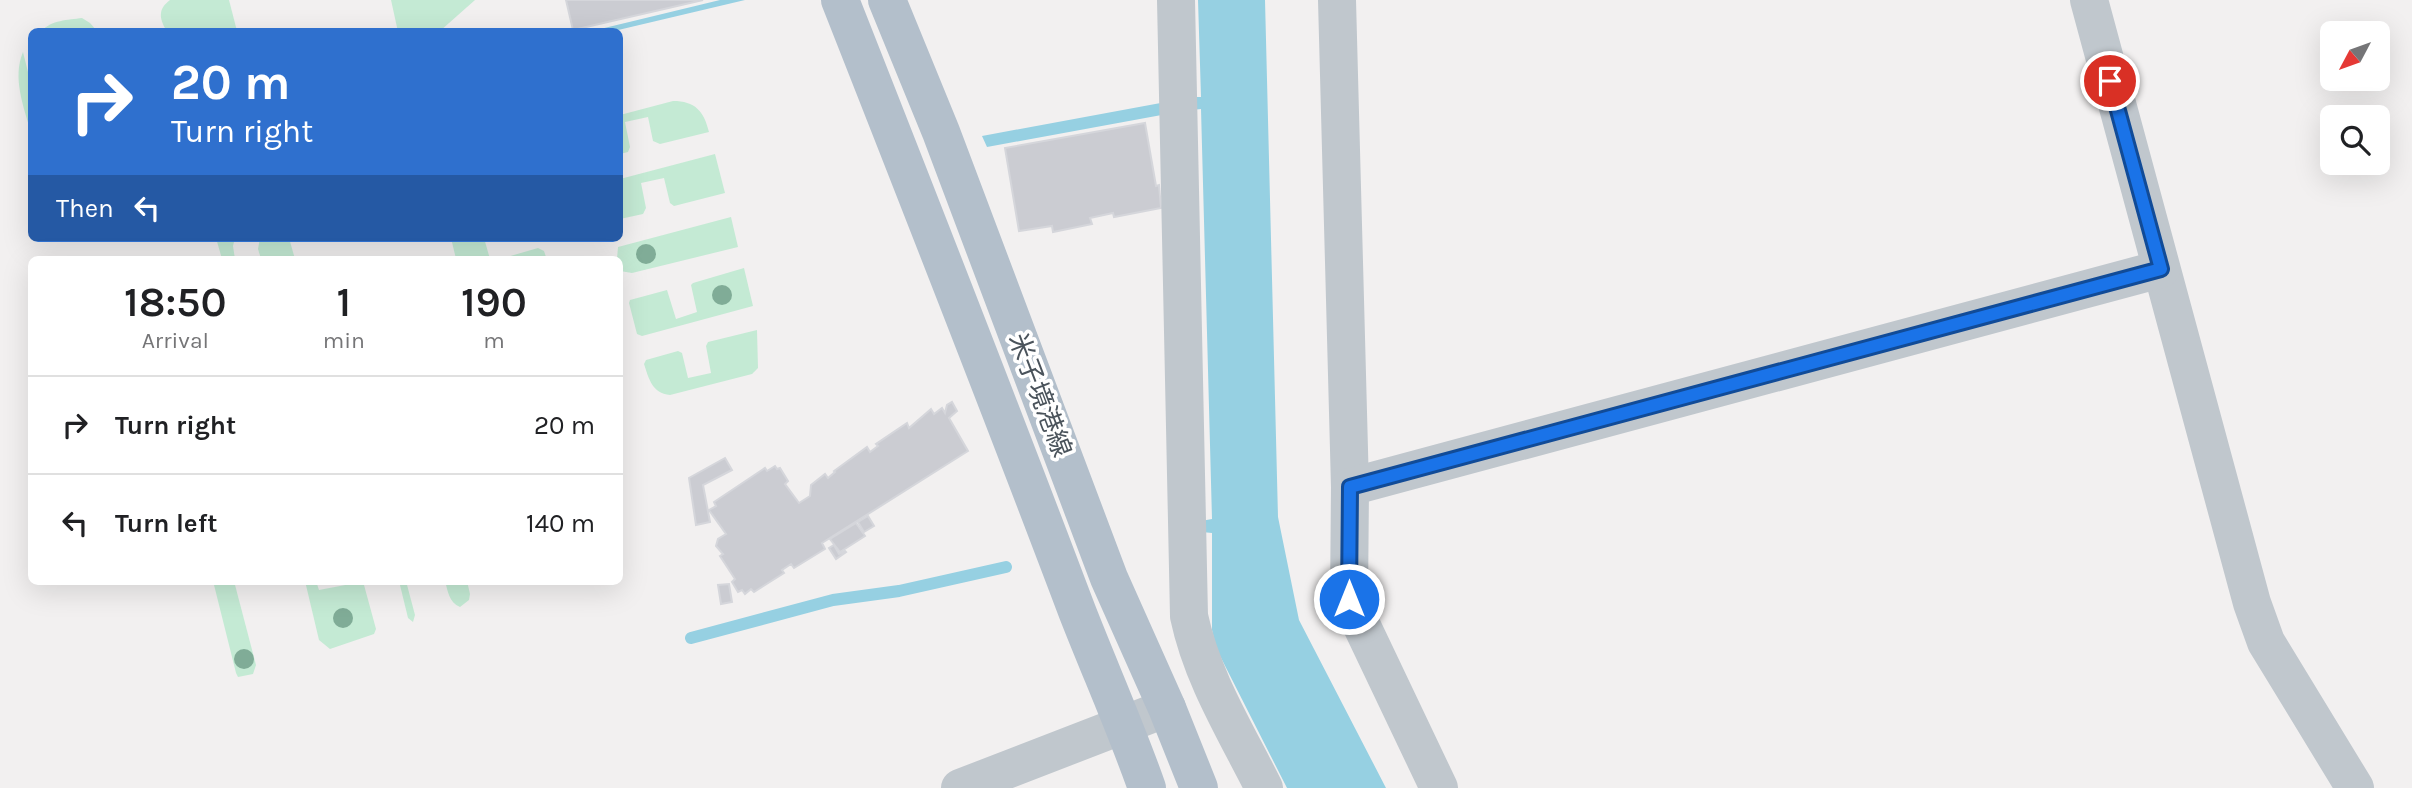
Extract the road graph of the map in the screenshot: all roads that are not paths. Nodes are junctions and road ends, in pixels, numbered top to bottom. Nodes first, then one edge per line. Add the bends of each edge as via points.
1 (840, 0) edge
2 (887, 0) edge
3 (1176, 0) edge
4 (1337, 0) edge
5 (2089, 0) edge
6 (2161, 269) junction
7 (1350, 487) junction
8 (1167, 708) junction
9 (1125, 726) junction
10 (960, 788) edge
11 (1147, 788) edge
12 (1199, 788) edge
13 (1264, 788) edge
14 (1439, 788) edge
15 (2355, 788) edge

1 - 9 main road, 米子境港線
2 - 8 main road, 米子境港線 via 1108,578
3 - 13 street via 1189,616 1209,681
4 - 7 street
5 - 6 street
6 - 7 street
6 - 15 street via 2266,642
7 - 14 street via 1349,599
8 - 9 street
8 - 12 main road, 米子境港線
9 - 10 street
9 - 11 main road, 米子境港線

